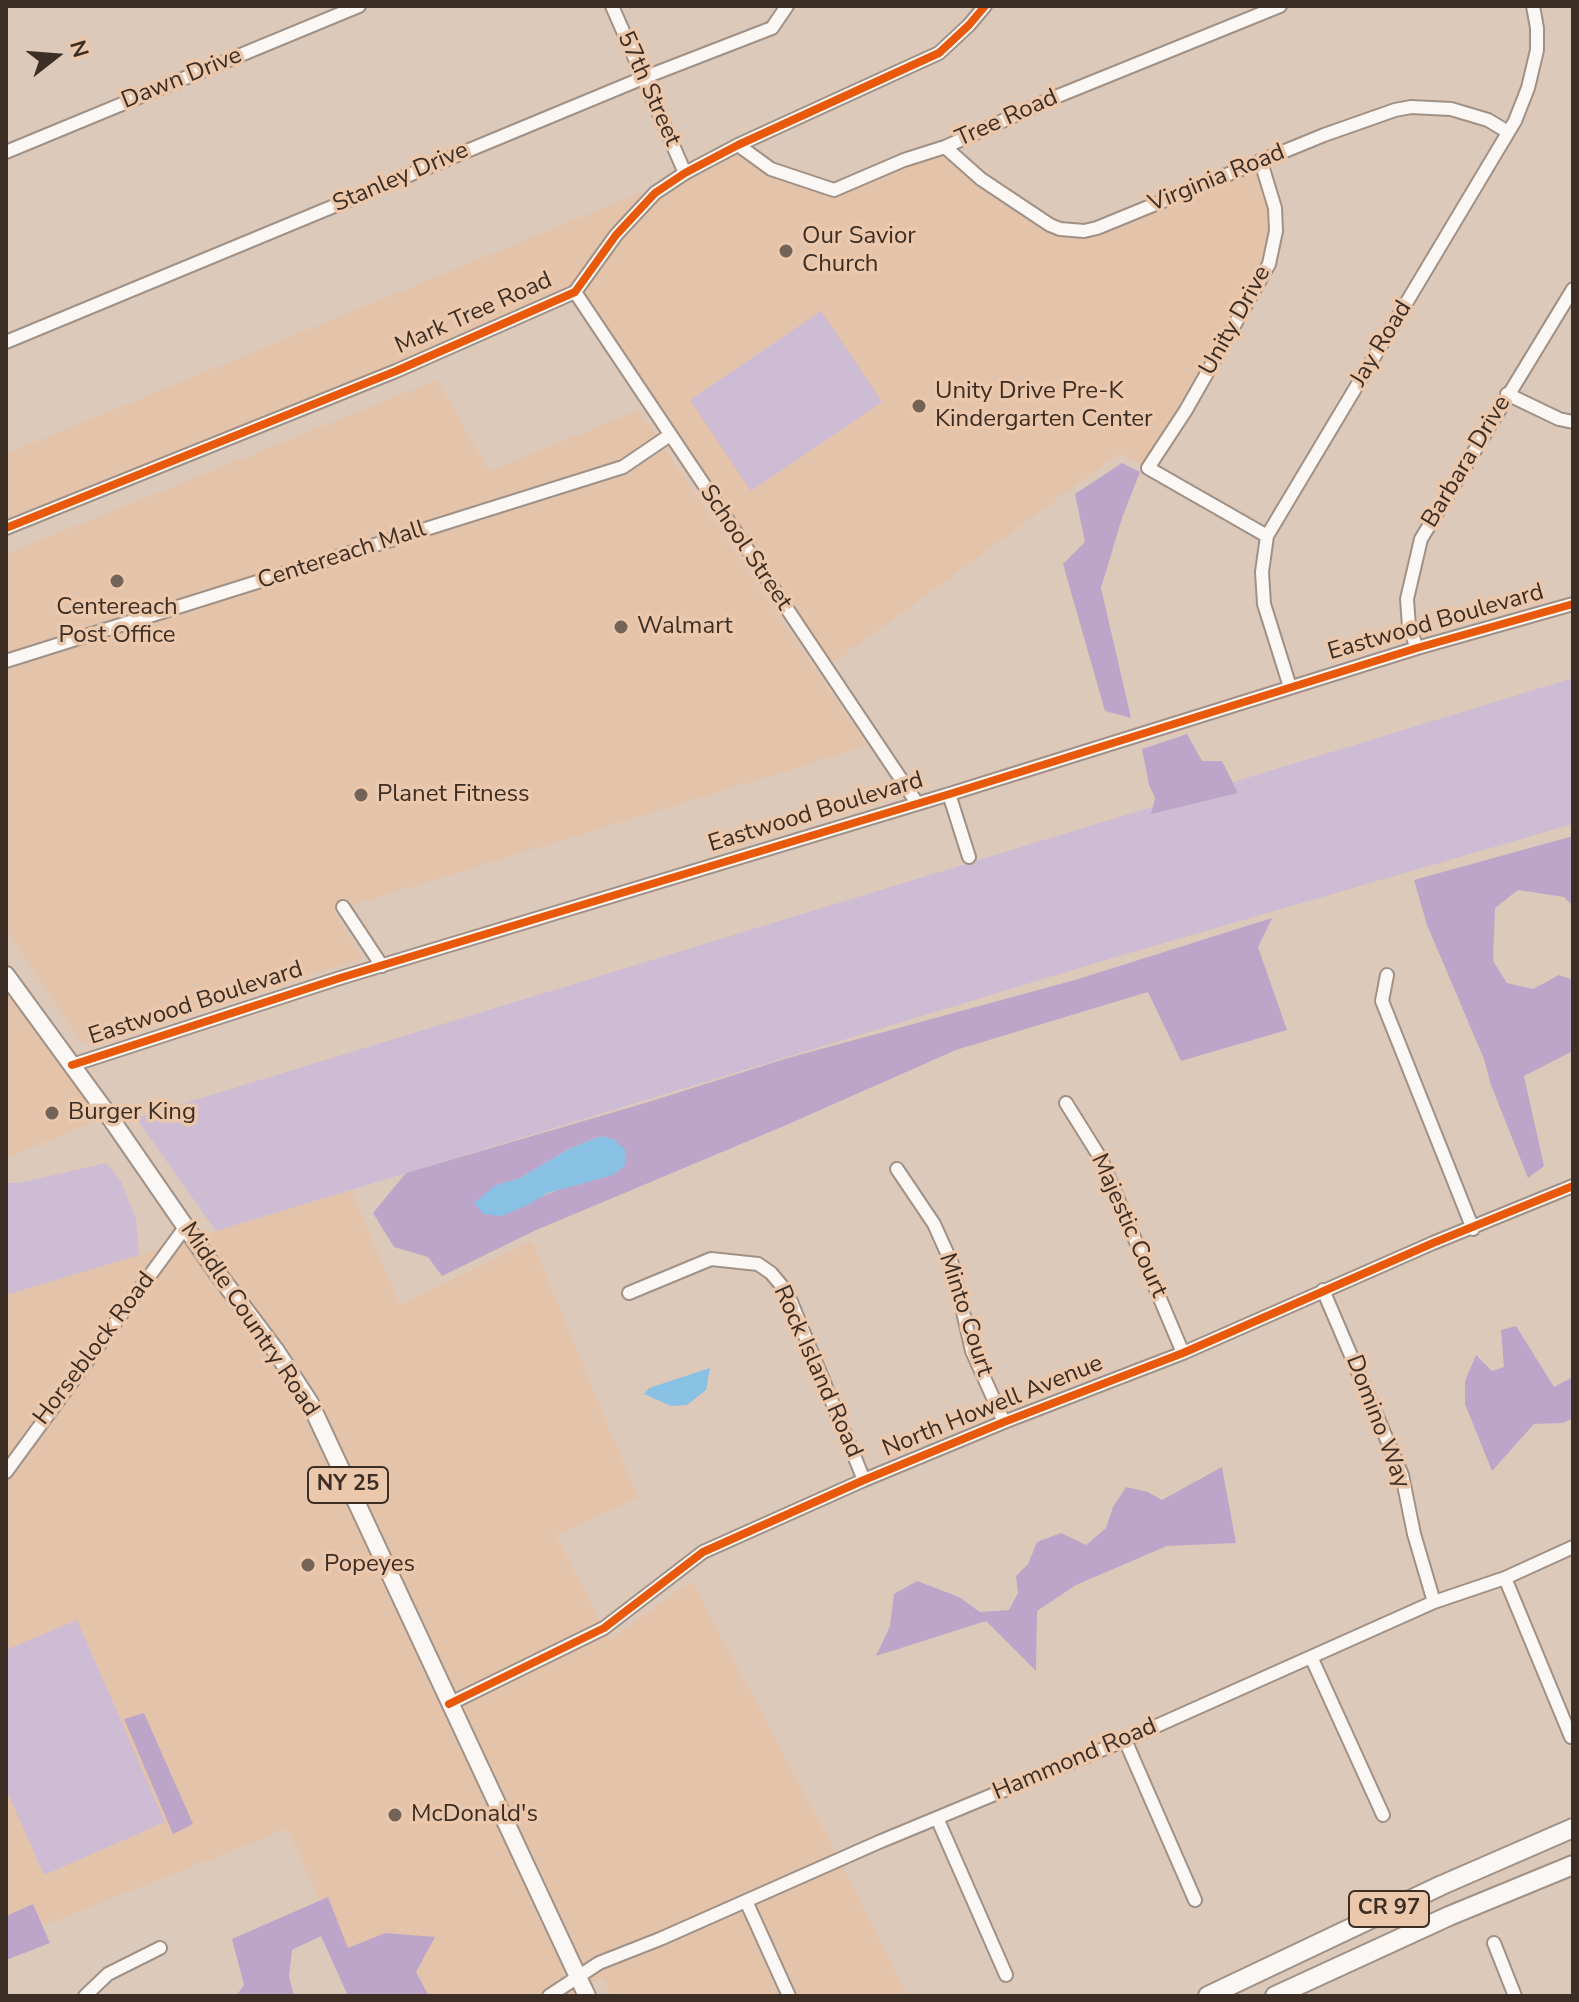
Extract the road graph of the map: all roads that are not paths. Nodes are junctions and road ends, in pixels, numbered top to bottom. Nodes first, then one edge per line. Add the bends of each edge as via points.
1 (359, 6) edge
2 (612, 6) edge
3 (787, 6) edge
4 (985, 6) edge
5 (1280, 6) edge
6 (1533, 6) edge
7 (643, 78) junction
8 (1508, 132) junction
9 (738, 145) junction
10 (945, 147) junction
11 (6, 152) edge
12 (1261, 162) junction
13 (685, 173) junction
14 (1573, 289) edge
15 (575, 292) junction
16 (6, 342) edge
17 (1507, 394) junction
18 (1573, 422) edge
19 (670, 435) junction
20 (6, 528) edge
21 (1267, 536) junction
22 (1573, 604) edge
23 (1417, 648) junction
24 (6, 661) edge
25 (1290, 687) junction
26 (949, 794) junction
27 (917, 803) junction
28 (969, 857) dead end
29 (343, 907) dead end
30 (382, 966) junction
31 (6, 975) edge
32 (1387, 975) dead end
33 (72, 1065) junction
34 (1066, 1103) dead end
35 (897, 1169) dead end
36 (1573, 1186) edge
37 (186, 1226) junction
38 (1473, 1229) junction
39 (1323, 1290) junction
40 (629, 1293) dead end
41 (1183, 1353) junction
42 (1004, 1422) junction
43 (6, 1472) edge
44 (864, 1480) junction
45 (1573, 1547) edge
46 (1505, 1578) junction
47 (1434, 1602) junction
48 (1312, 1659) junction
49 (449, 1704) junction
50 (1571, 1737) edge
51 (1125, 1740) junction
52 (1383, 1815) dead end
53 (937, 1818) junction
54 (1573, 1828) edge
55 (1573, 1865) edge
56 (1195, 1900) dead end
57 (746, 1901) junction
58 (1494, 1943) dead end
59 (160, 1948) dead end
60 (1006, 1975) dead end
61 (579, 1978) junction
62 (85, 1996) edge
63 (549, 1996) edge
64 (587, 1996) edge
65 (789, 1996) edge
66 (1208, 1996) edge
67 (1275, 1996) edge
68 (1515, 1996) edge

1 - 11 street, Dawn Drive
2 - 7 street, 57th Street
3 - 7 street, Stanley Drive via 772,28
4 - 9 street, Mark Tree Road via 939,53
5 - 10 street, Tree Road
6 - 8 street, Jay Road via 1535,60
7 - 13 street, 57th Street
7 - 16 street, Stanley Drive
8 - 12 street, Virginia Road via 1468,113 1411,107
8 - 21 street, Jay Road
9 - 10 street, Tree Road via 771,169 834,190
9 - 13 street, Mark Tree Road
10 - 12 street, Virginia Road via 981,179 1050,225 1084,231
12 - 21 street, Unity Drive via 1276,220 1269,264 1148,468
13 - 15 street, Mark Tree Road via 655,193 616,235
14 - 17 street, Barbara Drive
15 - 19 street, School Street
15 - 20 street, Mark Tree Road via 396,371
17 - 18 street
17 - 23 street, Barbara Drive via 1417,551 1407,599
19 - 24 street, Centereach Mall via 623,467
19 - 27 street, School Street
21 - 25 street, Jay Road via 1264,604
22 - 23 street, Eastwood Boulevard
23 - 25 street, Eastwood Boulevard
25 - 26 street, Eastwood Boulevard
26 - 27 street, Eastwood Boulevard
26 - 28 street
27 - 30 street, Eastwood Boulevard
29 - 30 street
30 - 33 street, Eastwood Boulevard
31 - 33 main road, Middle Country Road / NY 25
32 - 38 street via 1382,1001
33 - 37 main road, Middle Country Road / NY 25
34 - 41 street, Majestic Court via 1101,1159
35 - 42 street, Minto Court via 934,1224 952,1264 972,1351
36 - 38 street, North Howell Avenue
37 - 43 street, Horseblock Road
37 - 49 main road, Middle Country Road / NY 25 via 310,1403
38 - 39 street, North Howell Avenue
39 - 41 street, North Howell Avenue
39 - 47 street, Domino Way via 1402,1475
40 - 44 street, Rock Island Road via 711,1259 758,1264 771,1273 787,1292
41 - 42 street, North Howell Avenue
42 - 44 street, North Howell Avenue
44 - 49 street, North Howell Avenue via 703,1552 604,1628
45 - 46 street, Hammond Road
46 - 47 street, Hammond Road
46 - 50 street
47 - 48 street, Hammond Road
48 - 51 street, Hammond Road
48 - 52 street
49 - 61 main road, Middle Country Road / NY 25
51 - 53 street, Hammond Road
51 - 56 street
53 - 57 street, Hammond Road
53 - 60 street
54 - 66 highway, CR 97
55 - 67 highway, CR 97
57 - 61 street, Hammond Road via 599,1963
57 - 65 street
58 - 68 street
59 - 62 street via 108,1974
61 - 63 street, Hammond Road
61 - 64 main road, Middle Country Road / NY 25

